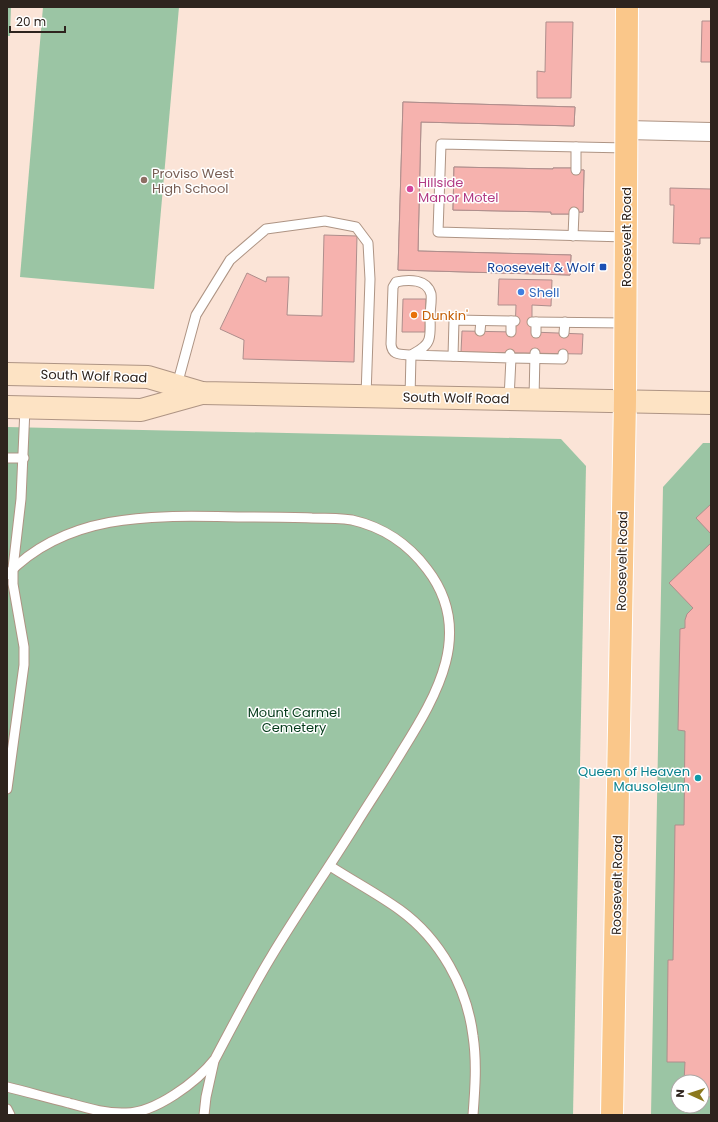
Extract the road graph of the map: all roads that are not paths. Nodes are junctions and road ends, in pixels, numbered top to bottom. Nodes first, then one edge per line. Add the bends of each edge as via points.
1 (627, 7) edge
2 (711, 132) edge
3 (627, 139) junction
4 (576, 147) junction
5 (576, 170) dead end
6 (574, 212) dead end
7 (573, 236) junction
8 (626, 237) junction
9 (481, 321) junction
10 (565, 322) junction
11 (626, 323) junction
12 (480, 332) dead end
13 (511, 332) dead end
14 (536, 333) dead end
15 (564, 333) dead end
16 (564, 354) dead end
17 (411, 355) junction
18 (510, 355) junction
19 (453, 356) junction
20 (535, 356) junction
21 (7, 374) edge
22 (177, 386) junction
23 (202, 393) junction
24 (366, 396) junction
25 (410, 397) junction
26 (509, 399) junction
27 (534, 399) junction
28 (625, 401) junction
29 (711, 403) edge
30 (16, 407) edge
31 (7, 458) edge
32 (24, 458) junction
33 (10, 572) edge
34 (7, 789) edge
35 (330, 866) junction
36 (215, 1059) junction
37 (7, 1087) edge
38 (7, 1109) edge
39 (109, 1112) junction
40 (132, 1114) edge
41 (10, 1115) edge
42 (93, 1115) edge
43 (204, 1115) edge
44 (473, 1115) edge
45 (612, 1115) edge

1 - 3 main road, Roosevelt Road
2 - 3 street
3 - 4 lane
3 - 8 main road, Roosevelt Road
4 - 5 lane
4 - 7 lane via 440,144 438,232
6 - 7 lane
7 - 8 lane
8 - 11 main road, Roosevelt Road
9 - 12 lane
9 - 13 lane via 513,321
9 - 19 lane via 454,320
10 - 11 lane
10 - 14 lane via 534,322
10 - 15 lane
11 - 28 main road, Roosevelt Road
16 - 20 lane via 563,359
17 - 17 lane via 423,348 429,339 431,295 423,283 403,280 396,282 392,288 391,349 395,354
17 - 19 lane
17 - 25 lane
18 - 19 lane
18 - 20 lane
18 - 26 lane
20 - 27 lane
21 - 22 main road, South Wolf Road via 148,377
22 - 23 main road, South Wolf Road
22 - 24 lane via 196,315 230,260 266,229 324,221 356,227 368,243 370,279
23 - 24 main road, South Wolf Road
23 - 30 main road, South Wolf Road via 141,410
24 - 25 main road, South Wolf Road
25 - 26 main road, South Wolf Road
26 - 27 main road, South Wolf Road
27 - 28 main road, South Wolf Road
28 - 29 main road, South Wolf Road
28 - 45 main road, Roosevelt Road
30 - 32 lane
31 - 32 lane
32 - 33 lane via 19,526
33 - 34 lane via 24,648 24,665
33 - 35 lane via 27,556 79,530 118,520 174,516 353,520 384,532 411,550 432,576 447,608 450,626 448,657 436,692
35 - 36 lane via 272,954
35 - 44 lane via 400,910 423,931 447,962 463,996 473,1035
36 - 40 lane via 206,1070 177,1093
36 - 43 lane
37 - 39 lane
38 - 41 lane
39 - 40 lane
39 - 42 lane

